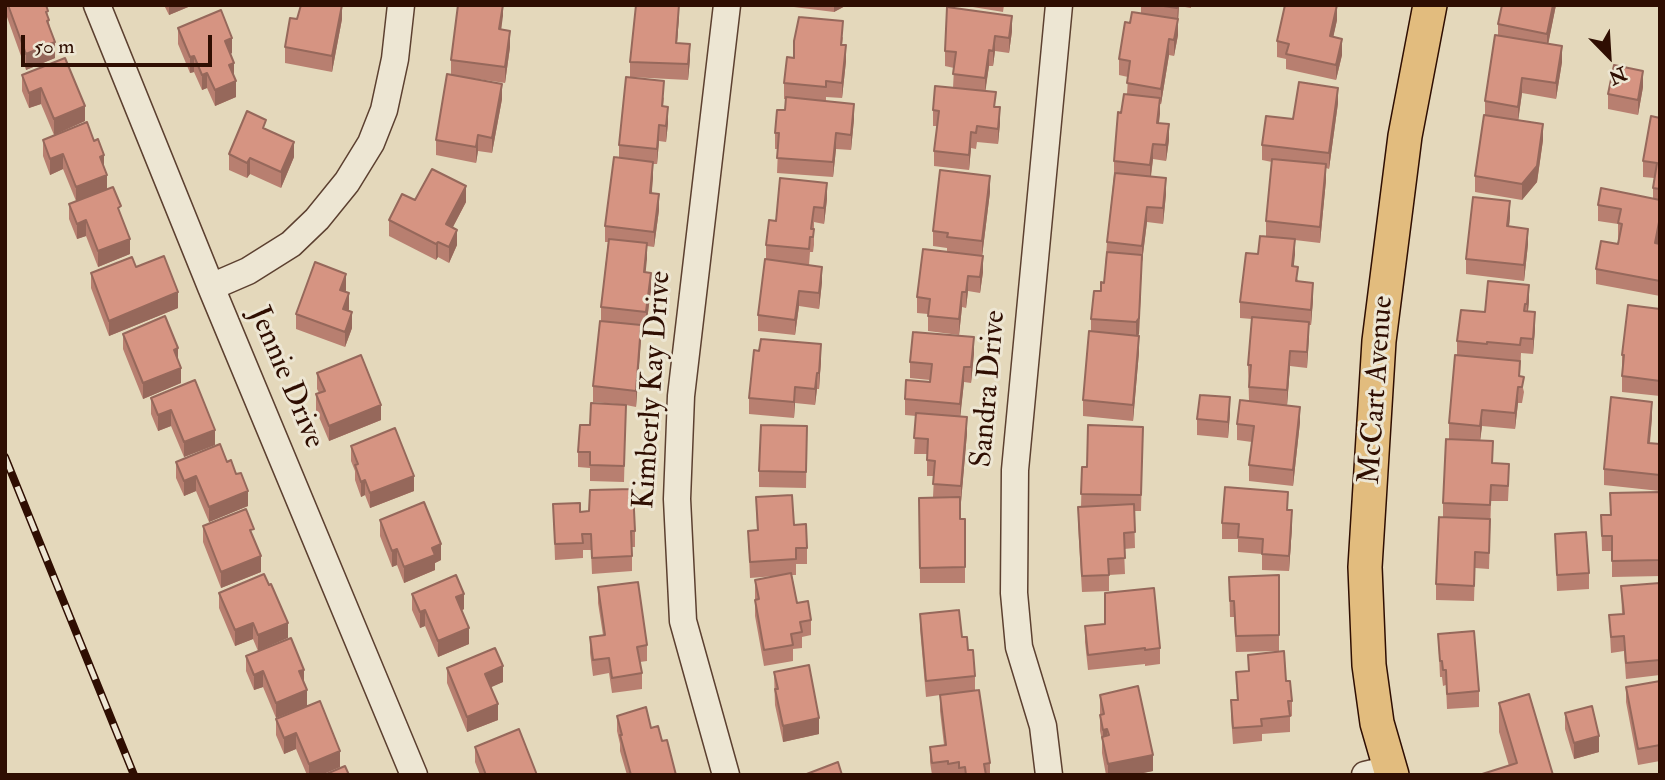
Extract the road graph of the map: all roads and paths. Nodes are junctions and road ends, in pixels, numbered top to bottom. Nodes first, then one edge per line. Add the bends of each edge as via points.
1 (97, 5) edge
2 (401, 5) edge
3 (727, 5) edge
4 (1059, 5) edge
5 (1430, 5) edge
6 (211, 287) junction
7 (1382, 773) edge
8 (414, 775) edge
9 (726, 775) edge
10 (1049, 775) edge

1 - 6 street, Jennie Drive
2 - 6 street via 384,110 347,183 291,244
3 - 9 street, Kimberly Kay Drive via 681,396 677,499 683,621
4 - 10 street, Sandra Drive via 1015,470 1014,539 1019,647 1043,726
5 - 7 main road, McCart Avenue via 1405,136 1382,316 1365,568 1369,665
6 - 8 street, Jennie Drive

